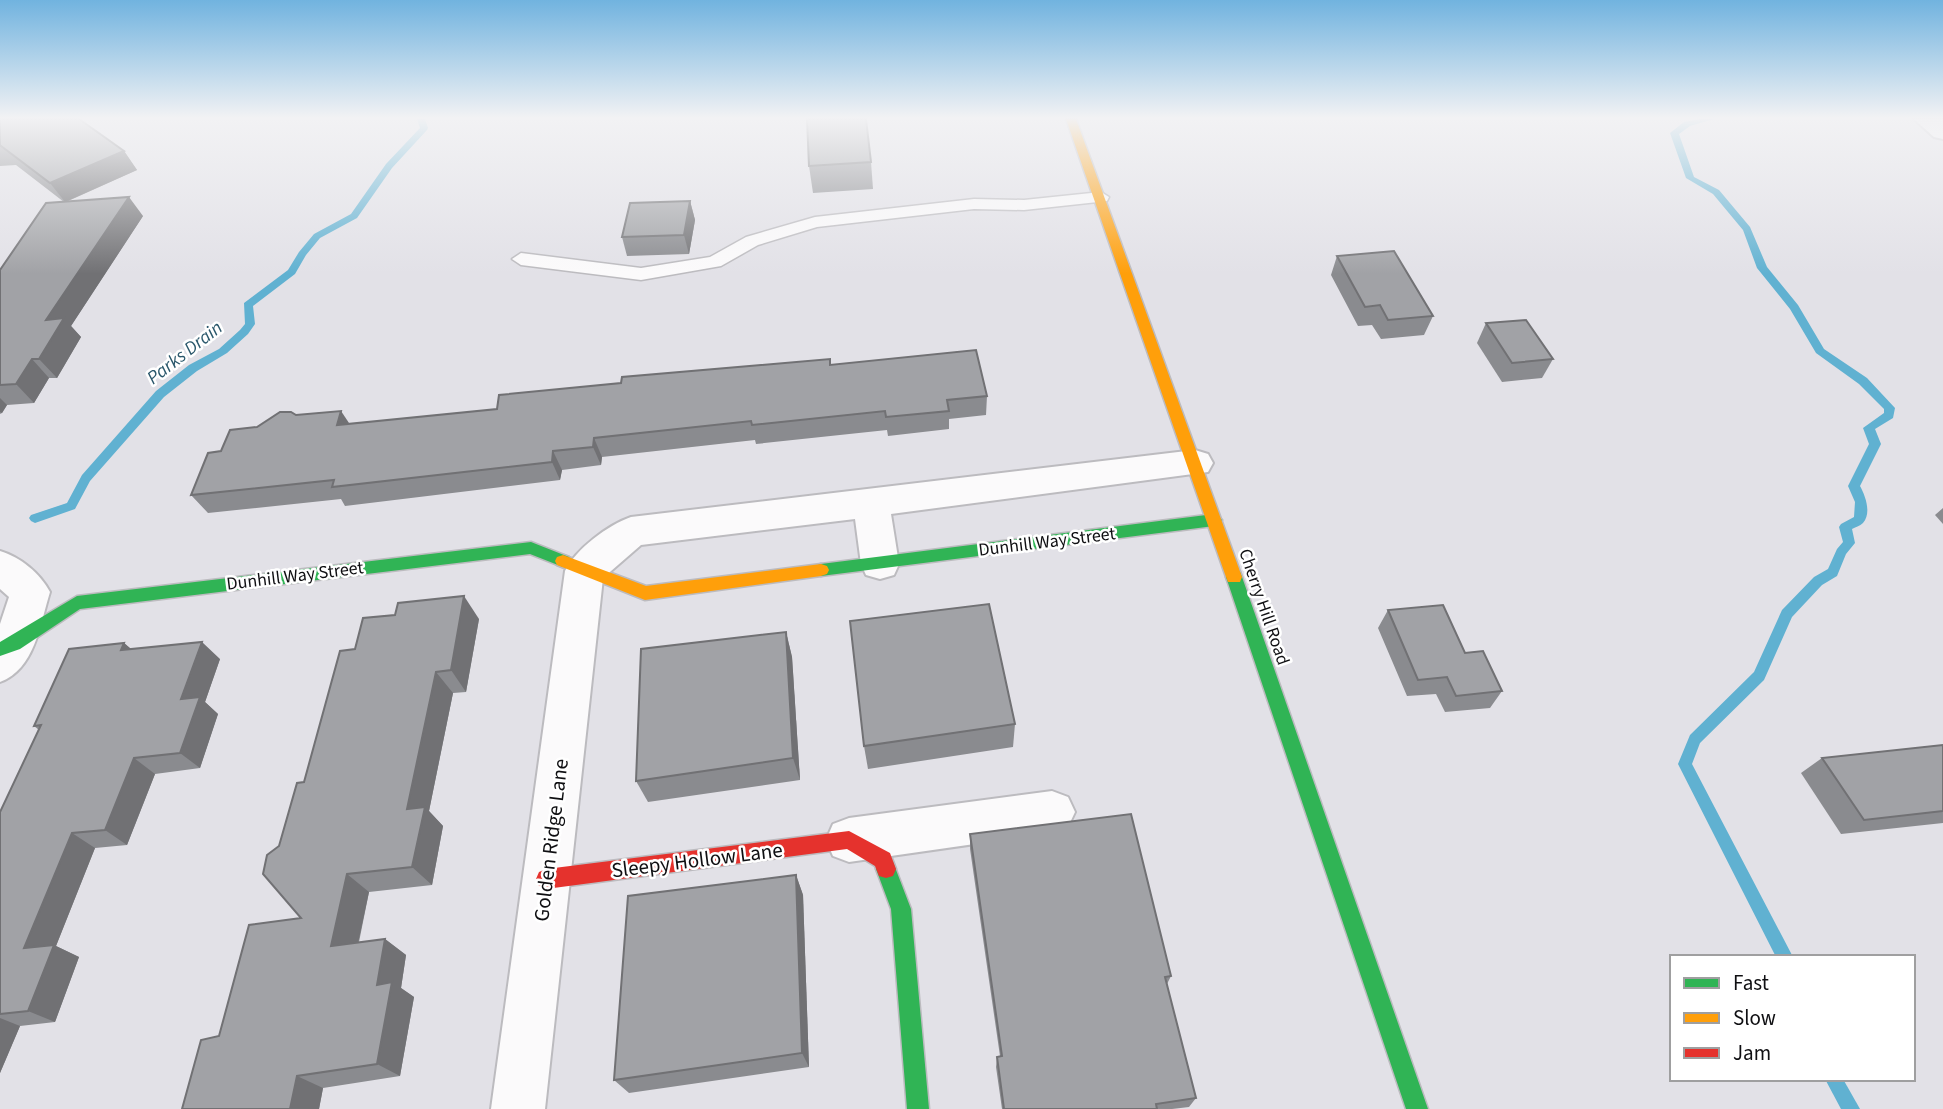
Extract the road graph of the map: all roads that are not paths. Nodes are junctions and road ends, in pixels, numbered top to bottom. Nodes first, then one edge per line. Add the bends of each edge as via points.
1 (1091, 171) edge
2 (1101, 197) junction
3 (521, 259) dead end
4 (1195, 463) junction
5 (871, 502) junction
6 (1214, 520) junction
7 (880, 564) junction
8 (0, 566) edge
9 (584, 571) junction
10 (5, 652) edge
11 (1052, 812) dead end
12 (849, 840) junction
13 (546, 879) junction
14 (518, 1109) edge
15 (918, 1109) edge
16 (1417, 1109) edge

1 - 2 street, Cherry Hill Road
2 - 3 lane via 910,209 815,222 752,242 715,262 641,274
2 - 4 street, Cherry Hill Road
4 - 5 street
4 - 6 street, Cherry Hill Road
5 - 7 street
5 - 9 street via 631,532
6 - 7 street, Dunhill Way Street
6 - 16 street, Cherry Hill Road
7 - 9 street, Dunhill Way Street via 645,593
8 - 10 street, Dunhill Way Street via 30,592
9 - 10 street, Dunhill Way Street via 531,548 77,603
9 - 13 street, Golden Ridge Lane
11 - 12 street, Sleepy Hollow Lane
12 - 13 street, Sleepy Hollow Lane
12 - 15 street via 883,860 901,909
13 - 14 street, Golden Ridge Lane

